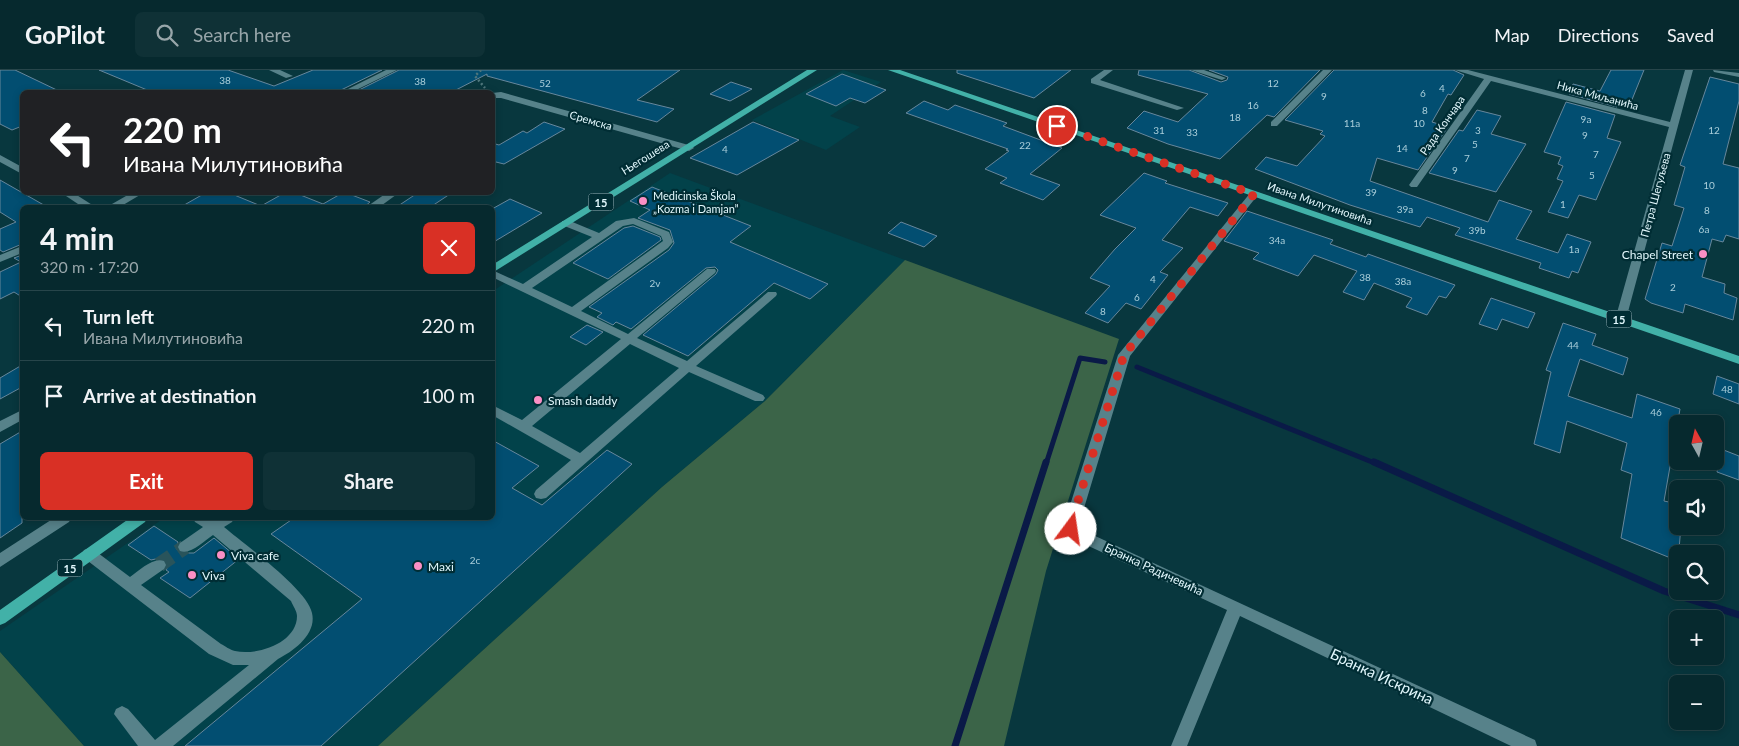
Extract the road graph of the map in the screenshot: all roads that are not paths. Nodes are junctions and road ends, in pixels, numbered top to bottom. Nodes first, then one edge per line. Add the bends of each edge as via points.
1 (273, 70) edge
2 (392, 70) edge
3 (813, 70) edge
4 (892, 70) edge
5 (1109, 70) edge
6 (1195, 70) edge
7 (1328, 70) edge
8 (1459, 70) edge
9 (1689, 70) edge
10 (1717, 70) edge
11 (1739, 75) edge
12 (289, 76) dead end
13 (1222, 78) dead end
14 (1489, 78) junction
15 (350, 90) edge
16 (495, 96) edge
17 (1180, 108) dead end
18 (1274, 124) dead end
19 (1674, 126) junction
20 (689, 148) junction
21 (0, 158) edge
22 (20, 169) edge
23 (1414, 185) dead end
24 (1254, 194) junction
25 (69, 195) edge
26 (135, 195) edge
27 (391, 195) edge
28 (87, 205) edge
29 (116, 205) edge
30 (375, 205) edge
31 (566, 223) junction
32 (600, 237) junction
33 (20, 250) edge
34 (0, 259) edge
35 (495, 270) edge
36 (711, 271) dead end
37 (495, 274) edge
38 (524, 288) junction
39 (772, 294) dead end
40 (573, 312) junction
41 (1621, 320) junction
42 (628, 339) junction
43 (1739, 360) edge
44 (688, 368) junction
45 (759, 398) dead end
46 (495, 411) edge
47 (20, 415) edge
48 (0, 427) edge
49 (522, 427) junction
50 (581, 460) junction
51 (542, 494) dead end
52 (61, 520) edge
53 (137, 520) edge
54 (204, 520) edge
55 (224, 520) edge
56 (214, 526) junction
57 (185, 547) tunnel mouth
58 (89, 554) junction
59 (0, 561) edge
60 (159, 565) tunnel mouth
61 (130, 585) junction
62 (1236, 607) junction
63 (0, 618) edge
64 (274, 654) junction
65 (122, 714) dead end
66 (149, 746) edge
67 (160, 746) edge
68 (1179, 746) edge
69 (1529, 746) edge

1 - 12 street
2 - 15 street
3 - 20 main road, Његошева / 15
4 - 24 main road, Ивана Милутиновића / 15
5 - 17 street via 1094,81
6 - 13 street
7 - 18 street
8 - 14 street, Ника Миљанића
9 - 19 street, Петра Шегуљева
10 - 11 street
14 - 19 street, Ника Миљанића
14 - 23 street, Рада Кончара
16 - 20 street, Сремска
19 - 41 street, Петра Шегуљева
20 - 31 main road, Његошева / 15
21 - 22 street
24 - 41 main road, Ивана Милутиновића / 15
24 - 62 street, Бранка Радичевића via 1124,355 1071,529
25 - 28 street
26 - 29 street
27 - 30 street
31 - 32 street
31 - 35 main road, Његошева / 15
32 - 38 street
32 - 40 street via 620,223 634,221 665,234 668,242
33 - 34 street
36 - 42 street
37 - 38 street
38 - 40 street
39 - 44 street
40 - 42 street
41 - 43 main road, Ивана Милутиновића / 15
42 - 44 street
42 - 49 street
44 - 45 street
44 - 50 street
46 - 49 street
47 - 48 street
49 - 50 street
50 - 51 street
52 - 59 street
53 - 58 main road, 15
54 - 56 street
55 - 56 street
56 - 57 street
56 - 64 street via 296,597 305,613 303,629 291,643
58 - 61 street
58 - 63 main road, 15
60 - 61 street
61 - 64 street via 215,649 233,658
62 - 68 street
62 - 69 street, Бранка Искрина
64 - 67 street
65 - 66 street

